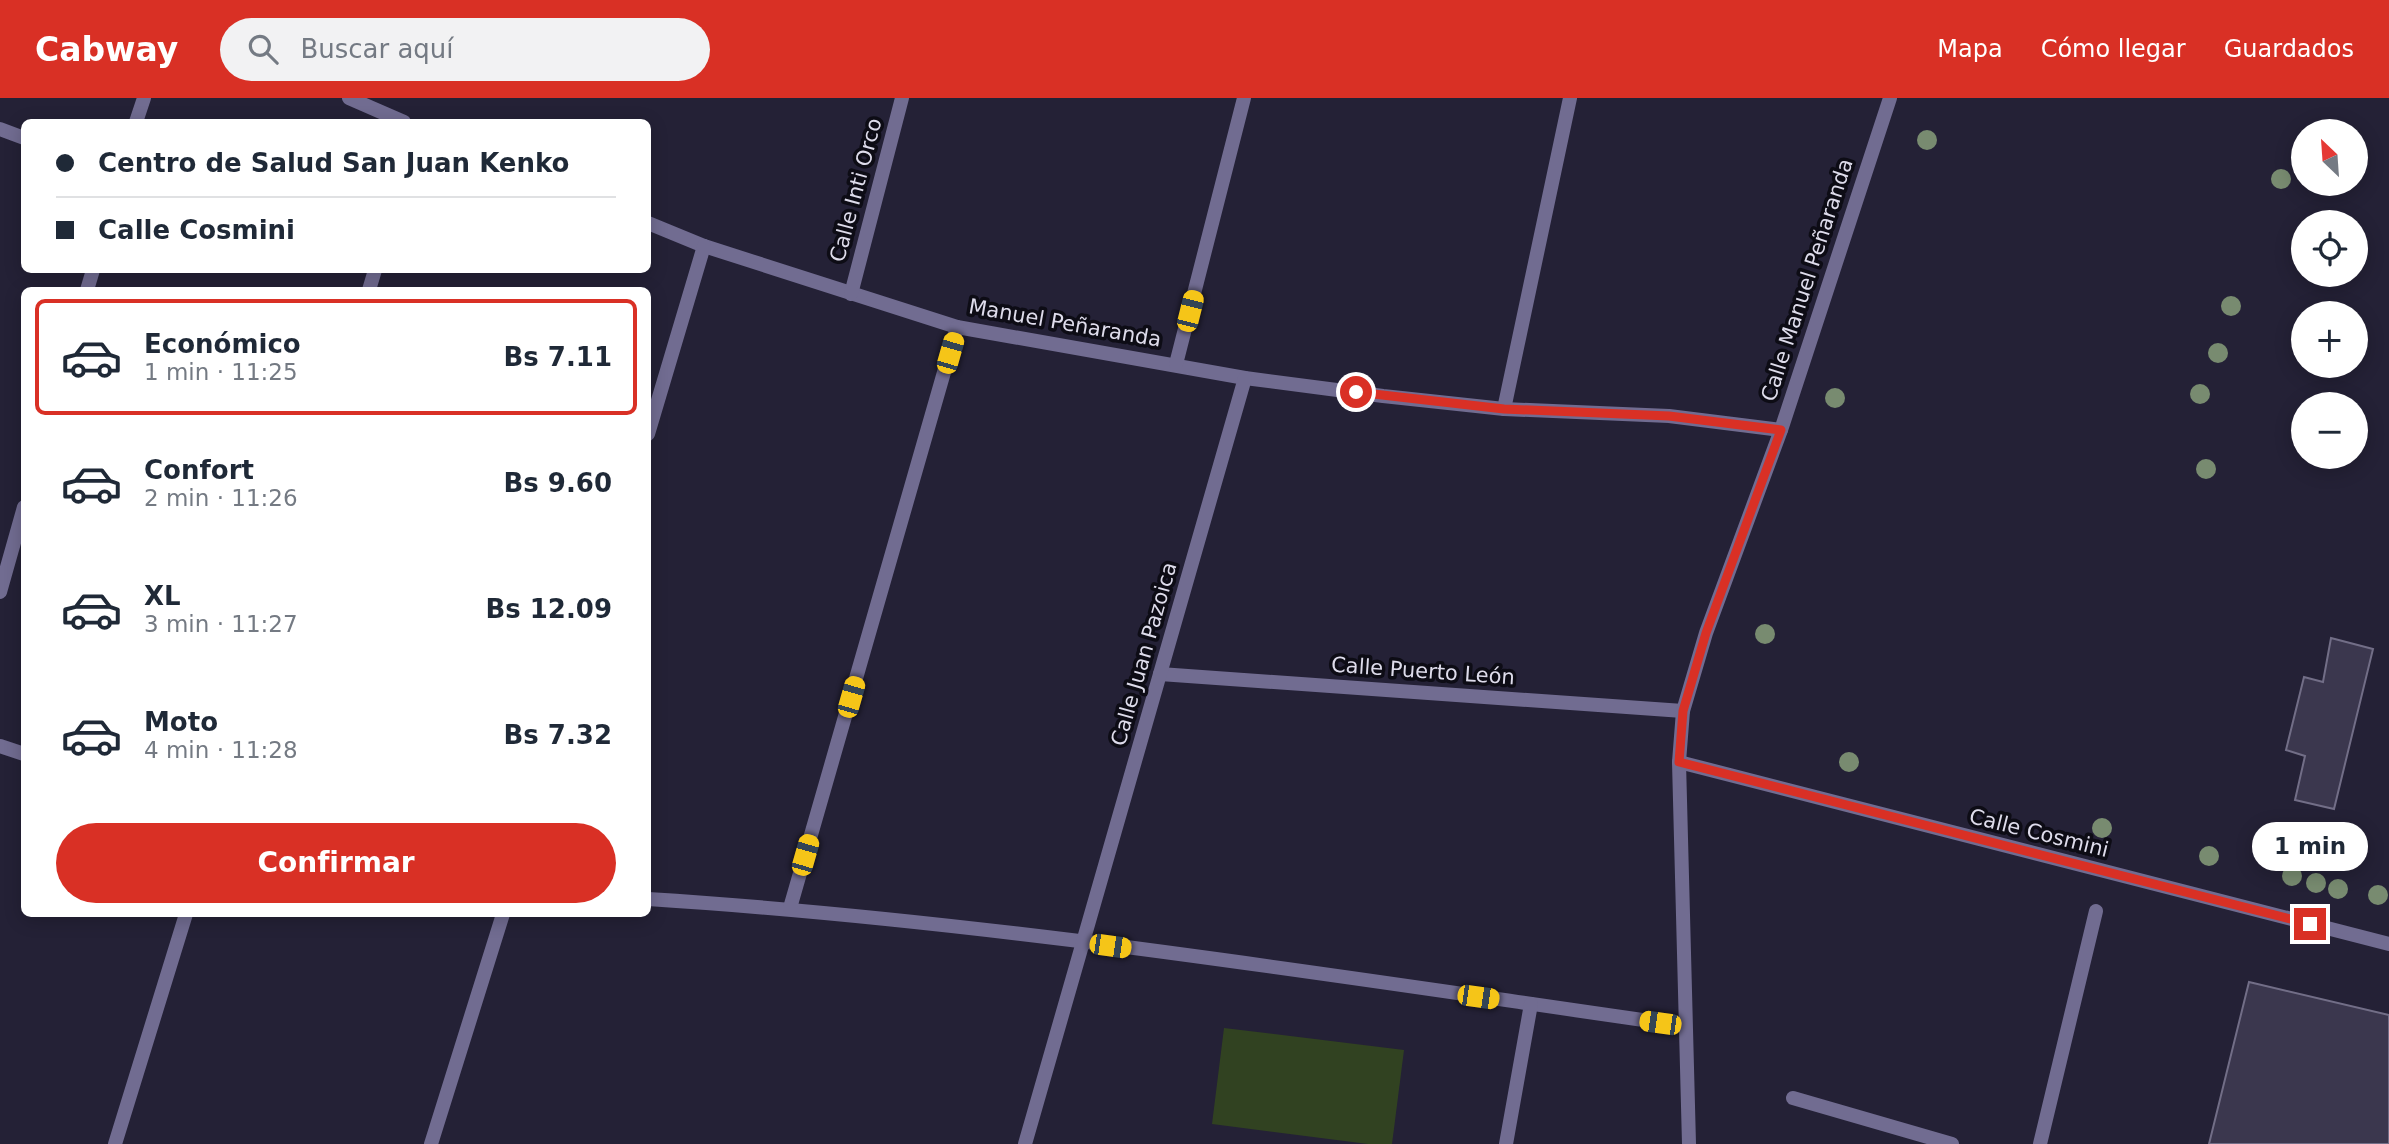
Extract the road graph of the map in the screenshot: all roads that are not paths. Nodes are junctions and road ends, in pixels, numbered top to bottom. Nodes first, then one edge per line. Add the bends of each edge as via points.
1 (144, 98) edge
2 (349, 98) edge
3 (902, 98) edge
4 (1244, 98) edge
5 (1570, 98) edge
6 (1889, 98) edge
7 (137, 119) edge
8 (397, 119) edge
9 (0, 128) edge
10 (21, 137) edge
11 (651, 224) edge
12 (704, 246) junction
13 (851, 294) junction
14 (957, 327) junction
15 (1176, 364) junction
16 (1245, 378) junction
17 (1504, 409) junction
18 (651, 424) edge
19 (1781, 430) junction
20 (21, 518) edge
21 (0, 592) edge
22 (1160, 674) junction
23 (1683, 711) junction
24 (0, 746) edge
25 (21, 753) edge
26 (1679, 762) junction
27 (651, 899) edge
28 (790, 908) junction
29 (2096, 911) dead end
30 (185, 917) edge
31 (502, 917) edge
32 (1083, 942) junction
33 (2389, 944) edge
34 (1531, 1004) junction
35 (1685, 1026) junction
36 (1793, 1098) dead end
37 (115, 1144) edge
38 (431, 1144) edge
39 (1026, 1144) edge
40 (1506, 1144) edge
41 (1689, 1144) edge
42 (1952, 1144) edge
43 (2040, 1144) edge

1 - 7 street
2 - 8 street
3 - 13 street, Calle Inti Orco
4 - 15 street
5 - 17 street
6 - 19 street, Calle Manuel Peñaranda
9 - 10 street
11 - 12 street, Manuel Peñaranda
12 - 13 street, Manuel Peñaranda
12 - 18 street
13 - 14 street, Manuel Peñaranda
14 - 15 street, Manuel Peñaranda
14 - 28 street
15 - 16 street, Manuel Peñaranda
16 - 17 street, Manuel Peñaranda
16 - 22 street, Calle Juan Pazoica
17 - 19 street, Manuel Peñaranda via 1669,416
19 - 23 street, Calle Manuel Peñaranda via 1706,633
20 - 21 street
22 - 23 street, Calle Puerto León
22 - 32 street, Calle Juan Pazoica
23 - 26 street, Calle Manuel Peñaranda
24 - 25 street
26 - 33 street, Calle Cosmini
26 - 35 street, Calle Manuel Peñaranda
27 - 28 street
28 - 32 street
29 - 43 street
30 - 37 street
31 - 38 street
32 - 34 street
32 - 39 street, Calle Juan Pazoica
34 - 35 street
34 - 40 street
35 - 41 street, Calle Manuel Peñaranda
36 - 42 street

